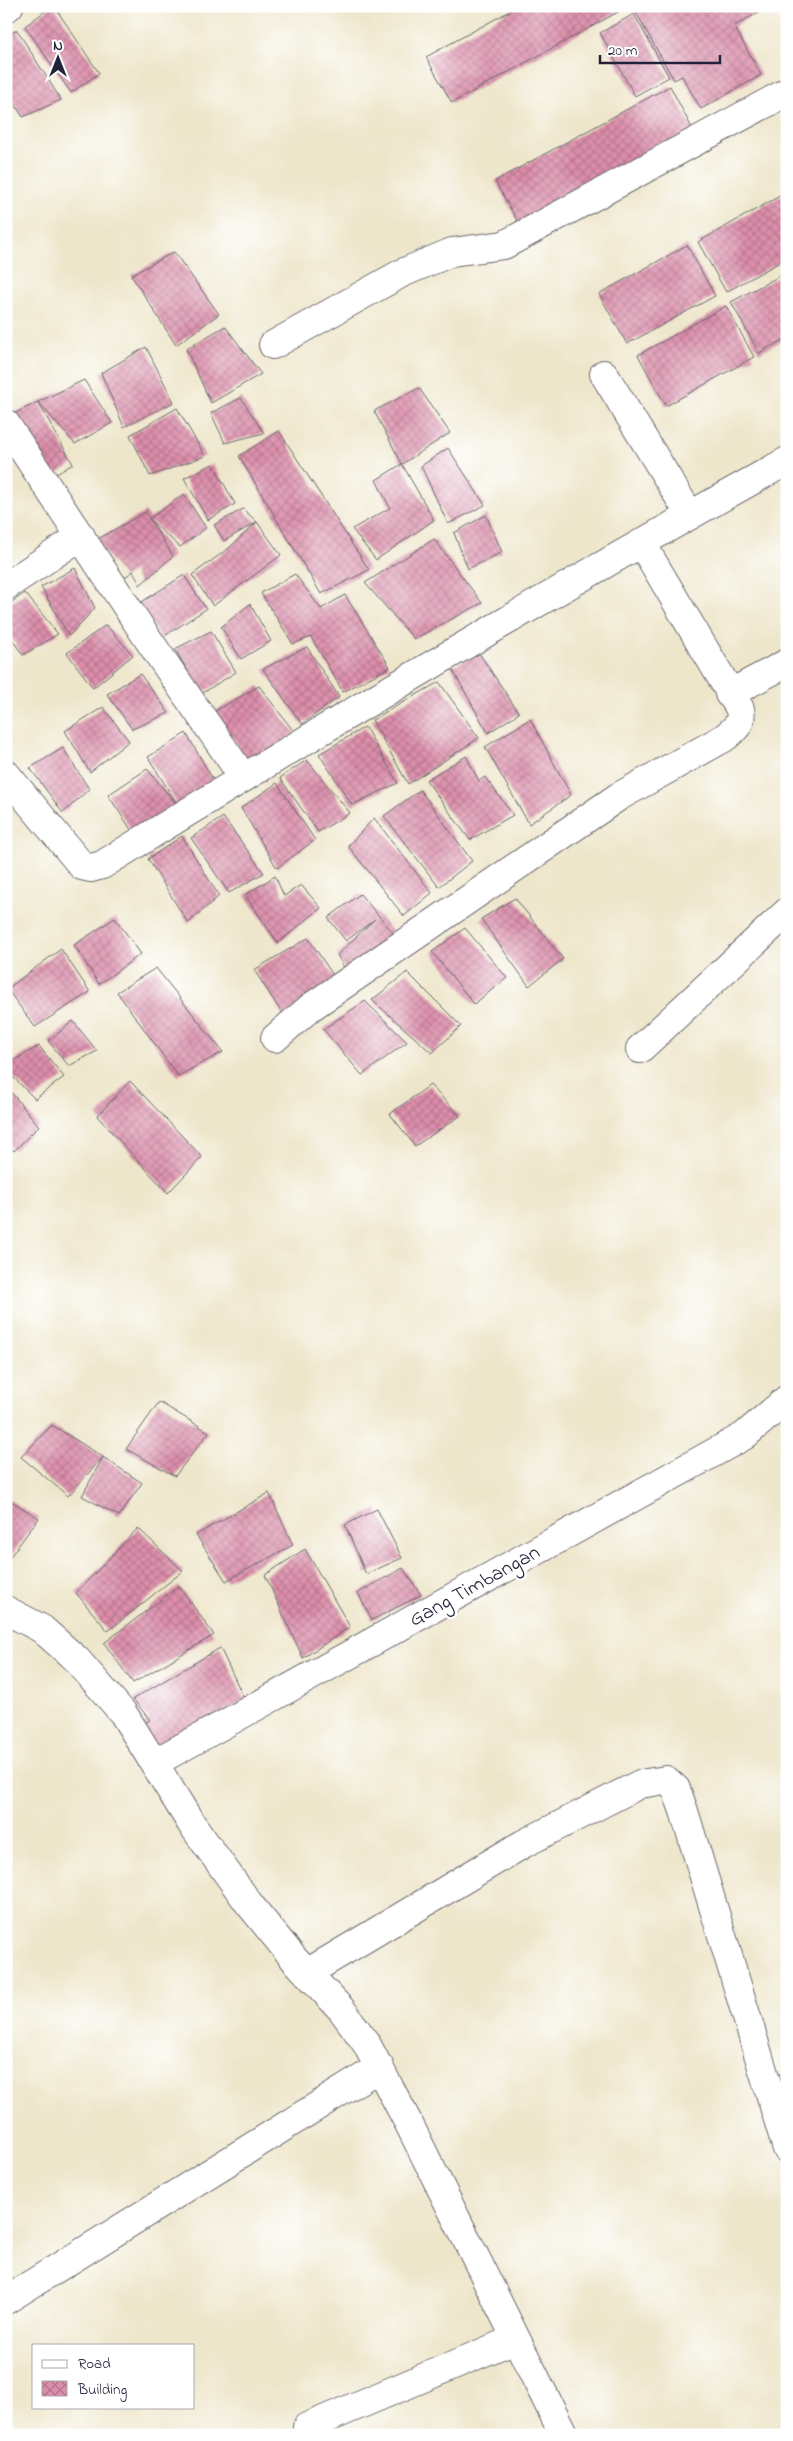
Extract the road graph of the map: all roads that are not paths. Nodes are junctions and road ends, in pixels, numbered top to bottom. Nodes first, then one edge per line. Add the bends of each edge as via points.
1 (787, 92) edge
2 (273, 345) dead end
3 (604, 374) dead end
4 (6, 424) edge
5 (787, 461) edge
6 (690, 515) junction
7 (81, 536) junction
8 (642, 544) junction
9 (6, 586) edge
10 (787, 663) edge
11 (730, 694) junction
12 (6, 774) edge
13 (243, 777) junction
14 (787, 912) edge
15 (275, 1038) dead end
16 (640, 1049) dead end
17 (787, 1399) edge
18 (6, 1610) edge
19 (154, 1763) junction
20 (307, 1973) junction
21 (380, 2067) junction
22 (787, 2149) edge
23 (6, 2300) edge
24 (515, 2339) junction
25 (307, 2427) dead end
26 (564, 2435) edge

1 - 2 street via 504,245 452,252 402,273
3 - 6 street
4 - 7 street
5 - 6 street
6 - 8 street
7 - 9 street
7 - 13 street
8 - 11 street
8 - 13 street
10 - 11 street
11 - 15 street via 742,716 738,727 724,738 618,797 311,1007
12 - 13 street via 82,866 91,868 102,865
14 - 16 street
17 - 19 street, Gang Timbangan via 744,1436
18 - 19 street via 42,1628 76,1660 123,1713
19 - 20 street via 191,1823 250,1905
20 - 21 street via 342,2010
20 - 22 street via 523,1844 640,1784 666,1780 676,1789 684,1811
21 - 23 street
21 - 24 street
24 - 25 street
24 - 26 street

